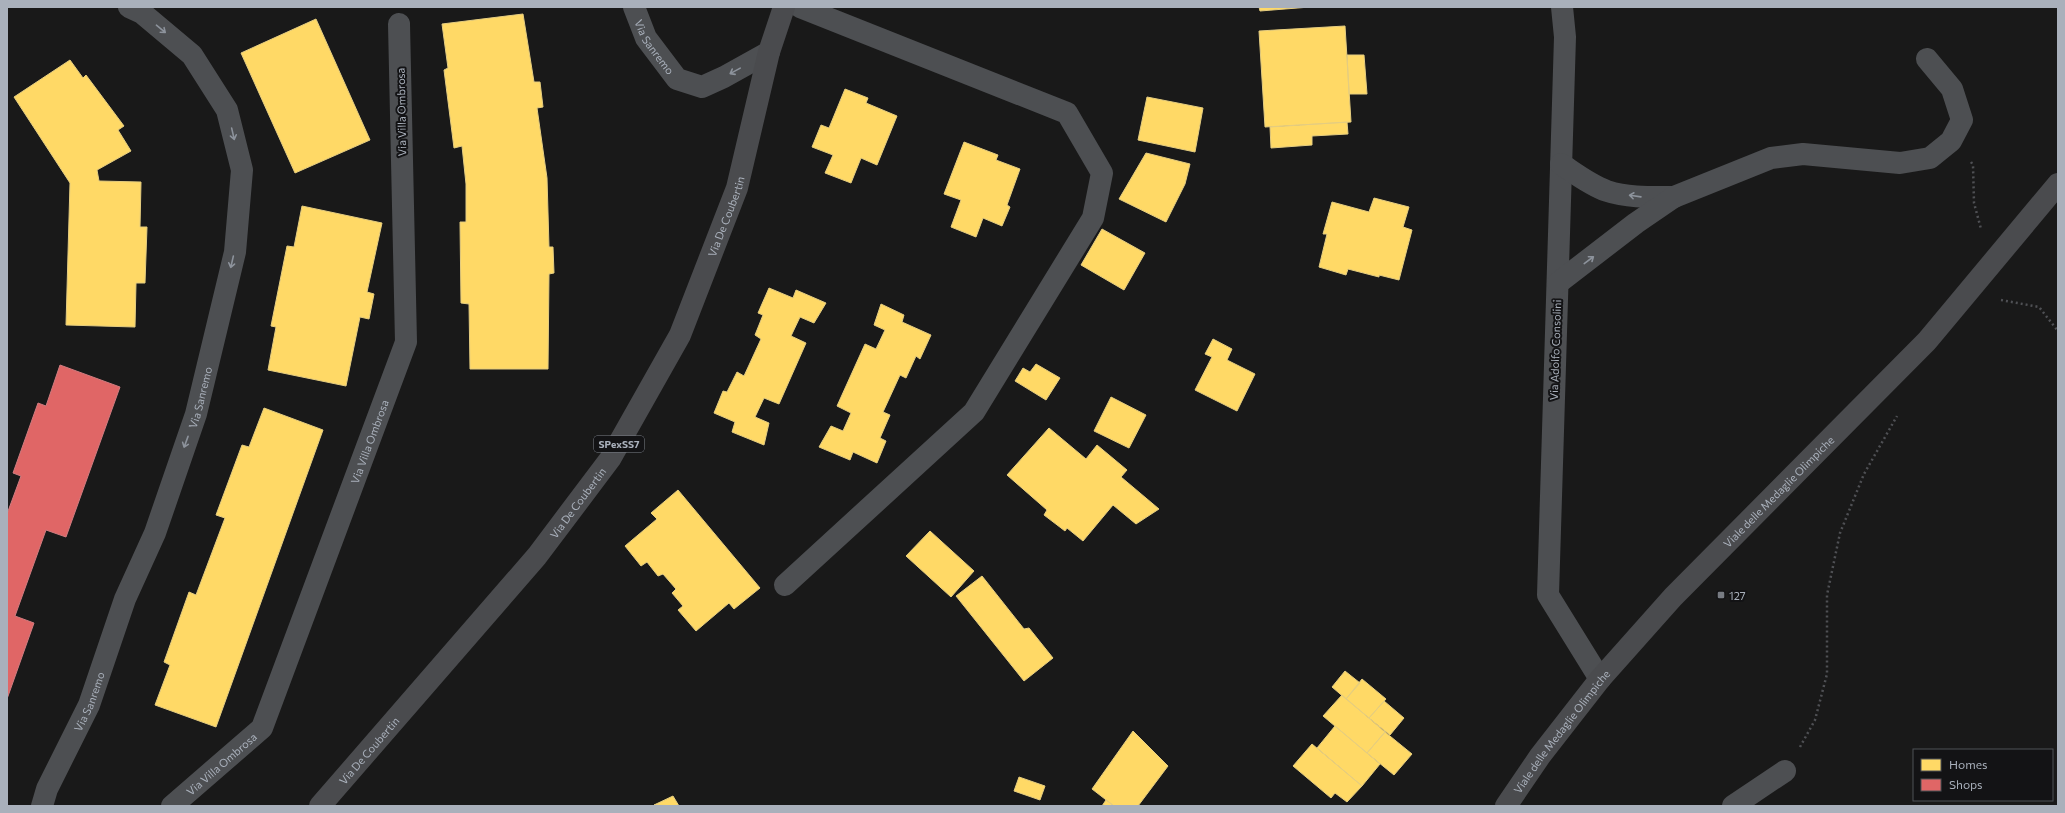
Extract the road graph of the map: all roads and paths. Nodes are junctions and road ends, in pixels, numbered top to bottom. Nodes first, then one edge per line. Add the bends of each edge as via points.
1 (129, 7) edge
2 (634, 7) edge
3 (784, 7) edge
4 (800, 7) edge
5 (1562, 7) edge
6 (399, 24) dead end
7 (769, 52) junction
8 (1927, 59) dead end
9 (1561, 164) junction
10 (2058, 184) edge
11 (1674, 197) junction
12 (1558, 283) junction
13 (1898, 414) dead end
14 (785, 585) dead end
15 (1600, 679) junction
16 (1785, 771) joint
17 (42, 806) edge
18 (172, 806) edge
19 (320, 806) edge
20 (1506, 806) edge
21 (1733, 806) edge

1 -> 17 street, Via Sanremo via 142,13 192,55 227,110 242,170 235,252 196,414 155,533 125,599 89,705 47,789
7 -> 2 street, Via Sanremo via 702,87 677,79 646,38
3 - 7 main road, Via De Coubertin / SPexSS7
4 - 14 street via 1067,113 1102,174 1092,218 974,412
5 - 9 street, Via Adolfo Consolini via 1565,37
6 - 18 street, Via Villa Ombrosa via 406,342 262,728
7 - 19 main road, Via De Coubertin / SPexSS7 via 737,188 680,335 610,459 537,556
8 - 11 street via 1952,89 1962,120 1951,141 1930,158 1900,163 1803,154 1771,158
11 -> 9 street via 1639,197 1607,191
9 - 12 street, Via Adolfo Consolini
10 - 15 main road, Viale delle Medaglie Olimpiche via 1927,342 1673,597
12 -> 11 street
12 - 15 street, Via Adolfo Consolini via 1548,596
13 - 16 path via 1864,474 1840,533 1827,595 1827,674 1815,720
15 - 20 main road, Viale delle Medaglie Olimpiche via 1540,756
16 - 21 street

